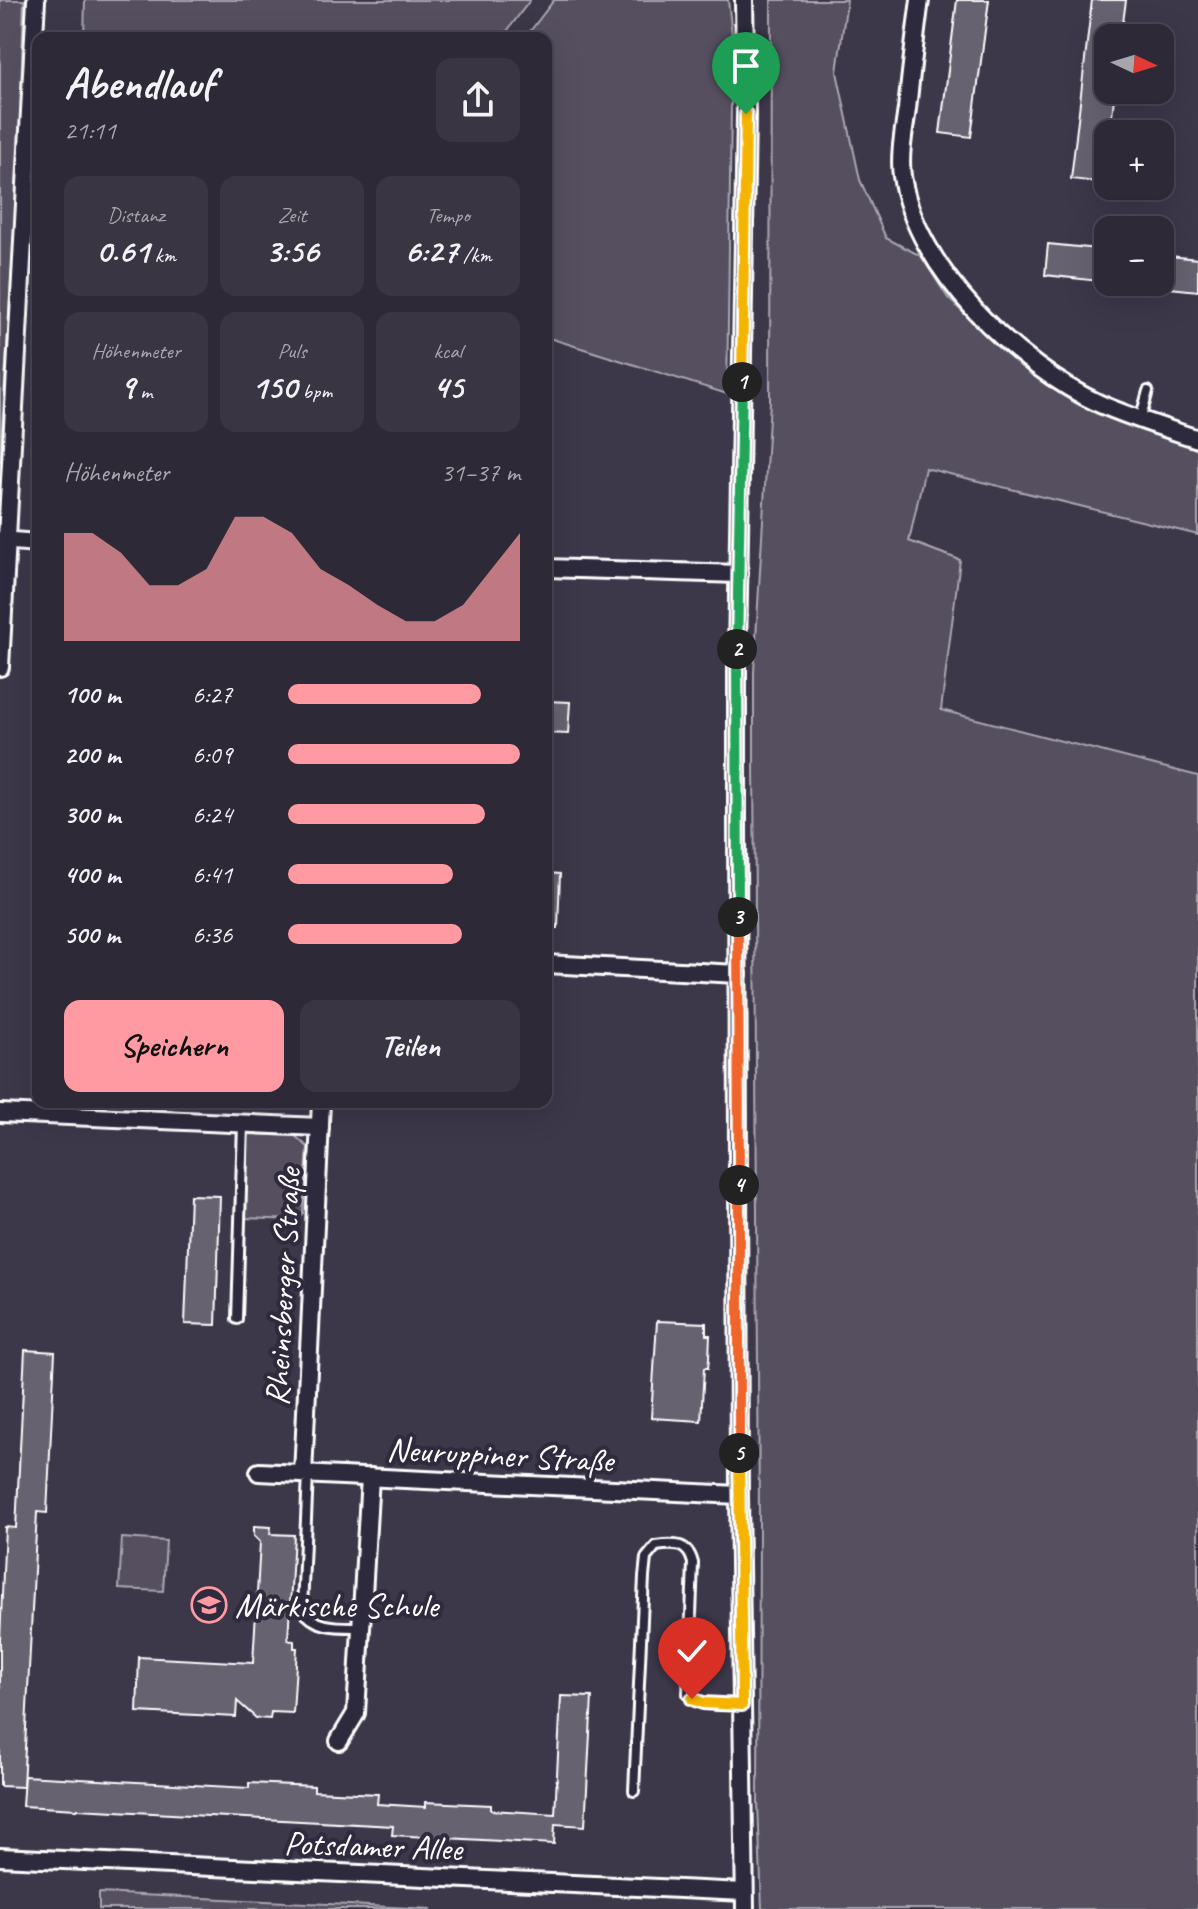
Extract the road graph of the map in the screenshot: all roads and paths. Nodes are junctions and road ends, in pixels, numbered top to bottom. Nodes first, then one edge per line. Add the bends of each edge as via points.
1 (36, 0) edge
2 (744, 0) edge
3 (920, 0) edge
4 (34, 32) edge
5 (32, 65) edge
6 (1148, 391) dead end
7 (1140, 420) junction
8 (1198, 439) edge
9 (3, 540) edge
10 (32, 542) edge
11 (552, 568) edge
12 (739, 574) junction
13 (0, 667) edge
14 (552, 964) edge
15 (738, 974) junction
16 (321, 1108) edge
17 (0, 1113) edge
18 (243, 1123) junction
19 (320, 1127) junction
20 (237, 1319) dead end
21 (259, 1472) dead end
22 (306, 1474) junction
23 (370, 1477) junction
24 (739, 1495) junction
25 (361, 1627) junction
26 (742, 1705) junction
27 (339, 1741) dead end
28 (634, 1791) dead end
29 (0, 1857) edge
30 (744, 1901) edge

1 - 4 street
2 - 12 street
3 - 7 street via 902,175 931,255 963,299 1019,351 1099,403
5 - 9 street
6 - 7 lane
7 - 8 street
9 - 10 street
9 - 13 street
11 - 12 street
12 - 15 street
14 - 15 street
15 - 24 street
16 - 19 street, Rheinsberger Straße
17 - 18 street
18 - 19 street
18 - 20 lane
19 - 22 street, Rheinsberger Straße
21 - 22 street, Neuruppiner Straße
22 - 23 street, Neuruppiner Straße
22 - 25 lane via 302,1609 308,1619 327,1626
23 - 24 street, Neuruppiner Straße
23 - 25 street
24 - 26 street
25 - 27 street via 356,1713
26 - 28 lane via 703,1703 688,1694 693,1563 684,1546 656,1546 645,1568
26 - 30 street
29 - 30 street, Potsdamer Allee

